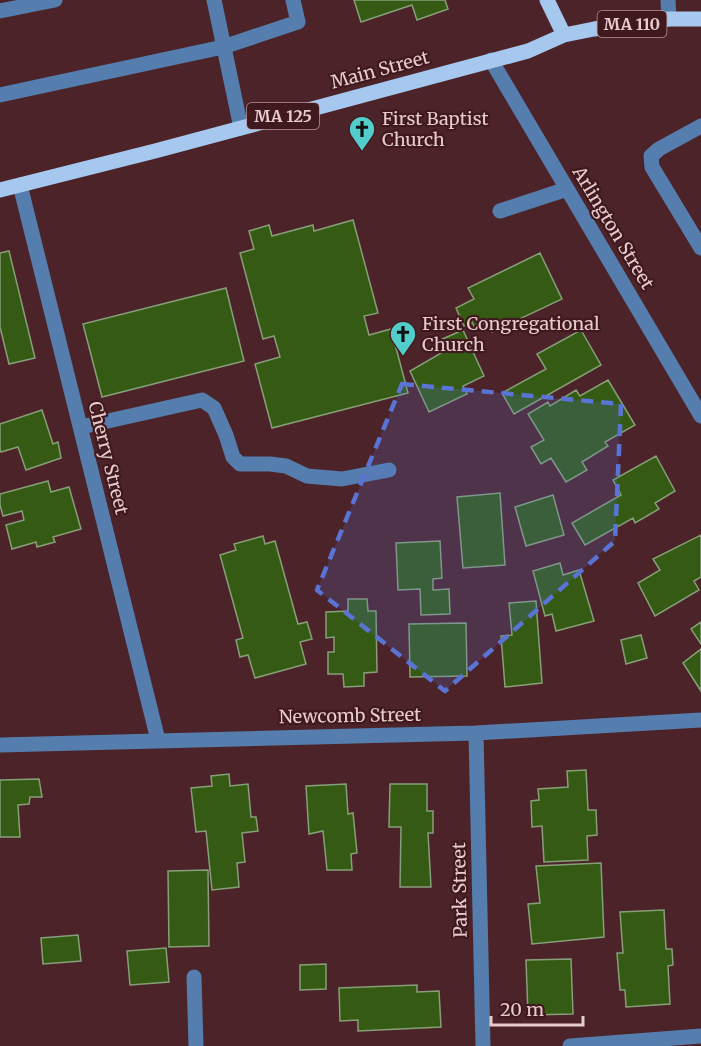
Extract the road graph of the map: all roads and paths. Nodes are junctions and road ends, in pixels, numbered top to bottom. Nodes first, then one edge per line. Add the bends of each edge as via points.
1 (55, 0) edge
2 (214, 0) edge
3 (293, 0) edge
4 (547, 0) edge
5 (668, 0) edge
6 (0, 11) edge
7 (669, 19) junction
8 (701, 19) edge
9 (564, 35) junction
10 (223, 47) junction
11 (491, 60) junction
12 (0, 95) edge
13 (701, 126) edge
14 (241, 128) junction
15 (20, 185) junction
16 (567, 189) junction
17 (0, 190) edge
18 (500, 211) dead end
19 (701, 248) edge
20 (698, 405) edge
21 (81, 427) junction
22 (389, 470) dead end
23 (701, 720) edge
24 (476, 733) junction
25 (158, 740) junction
26 (0, 745) edge
27 (194, 977) dead end
28 (701, 1036) edge
29 (196, 1046) edge
30 (483, 1046) edge
31 (570, 1046) edge

1 - 6 street
2 - 10 street
3 - 10 street via 298,22
4 - 9 main road
5 - 7 street
7 - 8 main road, Main Street / MA 110
7 - 9 main road, Main Street / MA 110
9 - 11 main road, Main Street / MA 125 via 528,51
10 - 12 street
10 - 14 street
11 - 14 main road, Main Street / MA 125
11 - 16 street, Arlington Street
13 - 19 street via 651,156 652,167
14 - 15 main road, Main Street / MA 125
15 - 17 main road, Main Street / MA 125
15 - 21 street, Cherry Street
16 - 18 street
16 - 20 street, Arlington Street
21 - 22 street via 202,400 214,408 233,457 240,464 286,466 307,476 342,479
21 - 25 street, Cherry Street
23 - 24 street, Newcomb Street
24 - 25 street, Newcomb Street
24 - 30 street, Park Street
25 - 26 street, Newcomb Street
27 - 29 street
28 - 31 street

